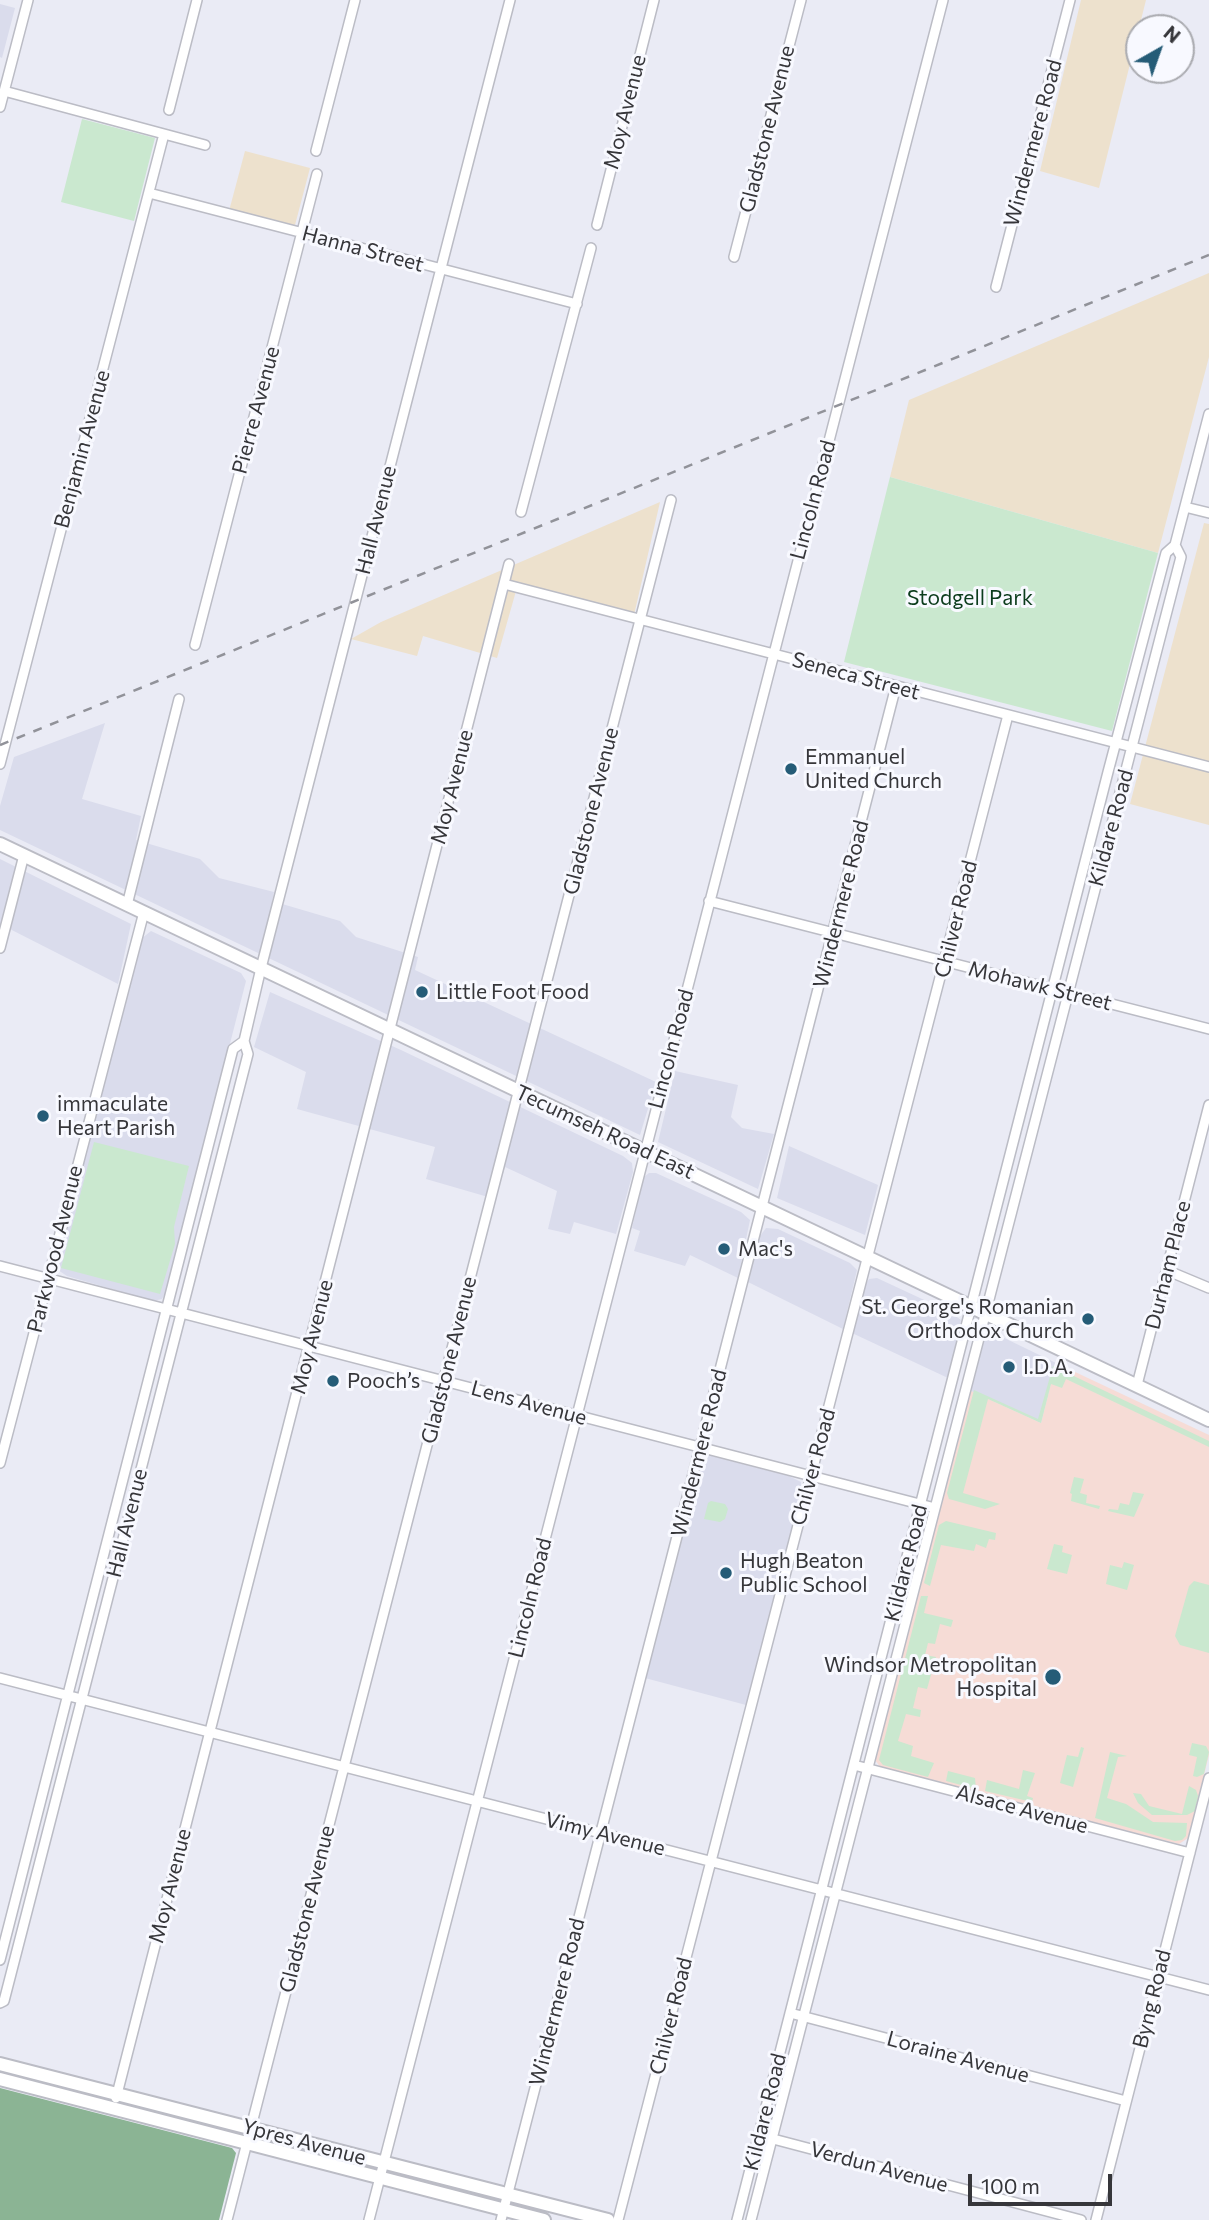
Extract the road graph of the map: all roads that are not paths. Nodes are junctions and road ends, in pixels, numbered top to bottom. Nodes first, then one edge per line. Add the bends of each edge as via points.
1 (28, 0) edge
2 (197, 0) edge
3 (355, 0) edge
4 (510, 0) edge
5 (654, 0) edge
6 (801, 0) edge
7 (943, 0) edge
8 (1070, 0) edge
9 (4, 90) junction
10 (0, 107) edge
11 (169, 110) dead end
12 (164, 134) junction
13 (205, 145) dead end
14 (316, 151) dead end
15 (317, 174) dead end
16 (149, 193) junction
17 (597, 225) dead end
18 (302, 233) junction
19 (591, 248) dead end
20 (734, 257) dead end
21 (441, 269) junction
22 (996, 287) dead end
23 (577, 304) junction
24 (1209, 414) edge
25 (671, 500) dead end
26 (1185, 507) junction
27 (521, 512) dead end
28 (1209, 513) edge
29 (1175, 545) junction
30 (509, 564) dead end
31 (504, 584) junction
32 (640, 619) junction
33 (195, 645) dead end
34 (774, 654) junction
35 (896, 686) junction
36 (179, 699) dead end
37 (1008, 715) junction
38 (1117, 743) junction
39 (1132, 747) junction
40 (0, 764) edge
41 (1209, 767) edge
42 (0, 844) edge
43 (24, 855) junction
44 (709, 901) junction
45 (127, 905) junction
46 (144, 912) junction
47 (833, 933) junction
48 (0, 948) edge
49 (945, 961) junction
50 (261, 968) junction
51 (1053, 989) junction
52 (1068, 993) junction
53 (389, 1029) junction
54 (1209, 1029) edge
55 (244, 1041) junction
56 (519, 1091) junction
57 (1209, 1105) edge
58 (1022, 1109) junction
59 (1037, 1113) junction
60 (645, 1150) junction
61 (763, 1206) junction
62 (868, 1256) junction
63 (0, 1266) edge
64 (1166, 1270) junction
65 (48, 1278) junction
66 (1209, 1288) edge
67 (972, 1306) junction
68 (167, 1309) junction
69 (986, 1312) junction
70 (182, 1313) junction
71 (309, 1346) junction
72 (444, 1381) junction
73 (1137, 1385) junction
74 (576, 1415) junction
75 (1209, 1420) edge
76 (700, 1448) junction
77 (0, 1463) edge
78 (811, 1476) junction
79 (921, 1505) junction
80 (935, 1508) junction
81 (0, 1678) edge
82 (68, 1696) junction
83 (82, 1699) junction
84 (210, 1732) junction
85 (854, 1765) junction
86 (344, 1767) junction
87 (868, 1769) junction
88 (1209, 1779) edge
89 (478, 1801) junction
90 (601, 1833) junction
91 (1190, 1853) junction
92 (711, 1861) junction
93 (822, 1890) junction
94 (836, 1894) junction
95 (0, 1960) edge
96 (1158, 1977) junction
97 (1209, 1990) edge
98 (0, 2003) edge
99 (790, 2013) junction
100 (804, 2016) junction
101 (0, 2063) edge
102 (0, 2079) edge
103 (117, 2094) junction
104 (1126, 2101) junction
105 (113, 2109) junction
106 (251, 2129) junction
107 (758, 2135) junction
108 (772, 2139) junction
109 (247, 2143) junction
110 (385, 2163) junction
111 (381, 2178) junction
112 (507, 2195) junction
113 (502, 2215) edge
114 (227, 2220) edge
115 (369, 2220) edge
116 (544, 2220) edge
117 (608, 2220) edge
118 (618, 2220) edge
119 (737, 2220) edge
120 (751, 2220) edge
121 (1081, 2220) edge
122 (1096, 2220) edge

1 - 9 street
2 - 11 street
3 - 14 street
4 - 21 street, Hall Avenue
5 - 17 street, Moy Avenue
6 - 20 street, Gladstone Avenue
7 - 34 street, Lincoln Road
8 - 22 street, Windermere Road
9 - 10 street
9 - 12 street
12 - 13 street
12 - 16 street, Benjamin Avenue
15 - 18 street, Pierre Avenue
16 - 18 street, Hanna Street
16 - 40 street, Benjamin Avenue
18 - 21 street, Hanna Street
18 - 33 street, Pierre Avenue
19 - 23 street
21 - 23 street, Hanna Street
21 - 50 street, Hall Avenue
23 - 27 street
24 - 26 street, Kildare Road
25 - 32 street, Gladstone Avenue
26 - 28 street
26 - 29 street, Kildare Road
29 - 38 street, Kildare Road via 1166,553
29 - 39 street, Kildare Road via 1181,557
30 - 31 street, Moy Avenue
31 - 32 street, Seneca Street
31 - 53 street, Moy Avenue
32 - 34 street, Seneca Street
32 - 56 street, Gladstone Avenue
34 - 35 street, Seneca Street
34 - 44 street, Lincoln Road
35 - 37 street, Seneca Street
35 - 47 street, Windermere Road
36 - 45 street
37 - 38 street, Seneca Street
37 - 49 street, Chilver Road
38 - 39 street, Seneca Street
38 - 51 street, Kildare Road
39 - 41 street, Seneca Street
39 - 52 street, Kildare Road
42 - 43 main road, Tecumseh Road East
43 - 45 main road, Tecumseh Road East
43 - 48 street
44 - 47 street, Mohawk Street
44 - 60 street, Lincoln Road
45 - 46 main road, Tecumseh Road East
46 - 50 main road, Tecumseh Road East
46 - 65 street, Parkwood Avenue
47 - 49 street, Mohawk Street
47 - 61 street, Windermere Road
49 - 51 street, Mohawk Street
49 - 62 street, Chilver Road
50 - 53 main road, Tecumseh Road East
50 - 55 street, Hall Avenue
51 - 52 street, Mohawk Street
51 - 58 street, Kildare Road
52 - 54 street, Mohawk Street
52 - 59 street, Kildare Road
53 - 56 main road, Tecumseh Road East
53 - 71 street, Moy Avenue
55 - 68 street, Hall Avenue via 233,1049
55 - 70 street, Hall Avenue via 248,1054
56 - 60 main road, Tecumseh Road East
56 - 72 street, Gladstone Avenue
57 - 64 street, Durham Place
58 - 59 street
58 - 67 street, Kildare Road
59 - 69 street, Kildare Road
60 - 61 main road, Tecumseh Road East
60 - 74 street, Lincoln Road
61 - 62 main road, Tecumseh Road East
61 - 76 street, Windermere Road
62 - 67 main road, Tecumseh Road East
62 - 78 street, Chilver Road
63 - 65 street, Lens Avenue
64 - 66 street
64 - 73 street, Durham Place
65 - 68 street, Lens Avenue
65 - 77 street, Parkwood Avenue
67 - 69 main road, Tecumseh Road East
67 - 79 street, Kildare Road
68 - 70 street, Lens Avenue
68 - 82 street, Hall Avenue
69 - 73 main road, Tecumseh Road East
69 - 80 street, Kildare Road
70 - 71 street, Lens Avenue
70 - 83 street, Hall Avenue
71 - 72 street, Lens Avenue
71 - 84 street, Moy Avenue
72 - 74 street, Lens Avenue
72 - 86 street, Gladstone Avenue
73 - 75 main road, Tecumseh Road East
74 - 76 street, Lens Avenue
74 - 89 street, Lincoln Road
76 - 78 street, Lens Avenue
76 - 90 street, Windermere Road
78 - 79 street, Lens Avenue
78 - 92 street, Chilver Road
79 - 80 street, Lens Avenue
79 - 85 street, Kildare Road
80 - 87 street, Kildare Road
81 - 82 street, Vimy Avenue
82 - 83 street, Vimy Avenue
82 - 95 street, Hall Avenue
83 - 84 street, Vimy Avenue
83 - 98 street, Hall Avenue
84 - 86 street, Vimy Avenue
84 - 103 street, Moy Avenue
85 - 87 street, Alsace Avenue
85 - 93 street, Kildare Road
86 - 89 street, Vimy Avenue
86 - 106 street, Gladstone Avenue
87 - 91 street, Alsace Avenue
87 - 94 street, Kildare Road
88 - 91 street, Byng Road
89 - 90 street, Vimy Avenue
89 - 110 street, Lincoln Road
90 - 92 street, Vimy Avenue
90 - 112 street, Windermere Road
91 - 96 street, Byng Road
92 - 93 street, Vimy Avenue
92 - 118 street, Chilver Road
93 - 94 street, Vimy Avenue
93 - 99 street, Kildare Road
94 - 96 street, Vimy Avenue
94 - 100 street, Kildare Road
96 - 97 street, Vimy Avenue
96 - 104 street, Byng Road
99 - 100 street, Loraine Avenue
99 - 107 street, Kildare Road
100 - 104 street, Loraine Avenue
100 - 108 street, Kildare Road
101 - 103 main road, Ypres Avenue
102 - 105 main road, Ypres Avenue
103 - 105 street, Moy Avenue
103 - 106 main road, Ypres Avenue
104 - 122 street, Byng Road
105 - 109 main road, Ypres Avenue
106 - 109 street, Gladstone Avenue
106 - 110 main road, Ypres Avenue
107 - 108 street, Verdun Avenue
107 - 119 street, Kildare Road
108 - 120 street, Kildare Road
108 - 121 street, Verdun Avenue
109 - 111 main road, Ypres Avenue
109 - 114 street, Gladstone Avenue
110 - 111 street, Lincoln Road
110 - 112 main road, Ypres Avenue
111 - 113 main road, Ypres Avenue
111 - 115 street, Lincoln Road
112 - 113 street, Windermere Road
112 - 117 main road, Ypres Avenue
113 - 116 main road, Ypres Avenue

